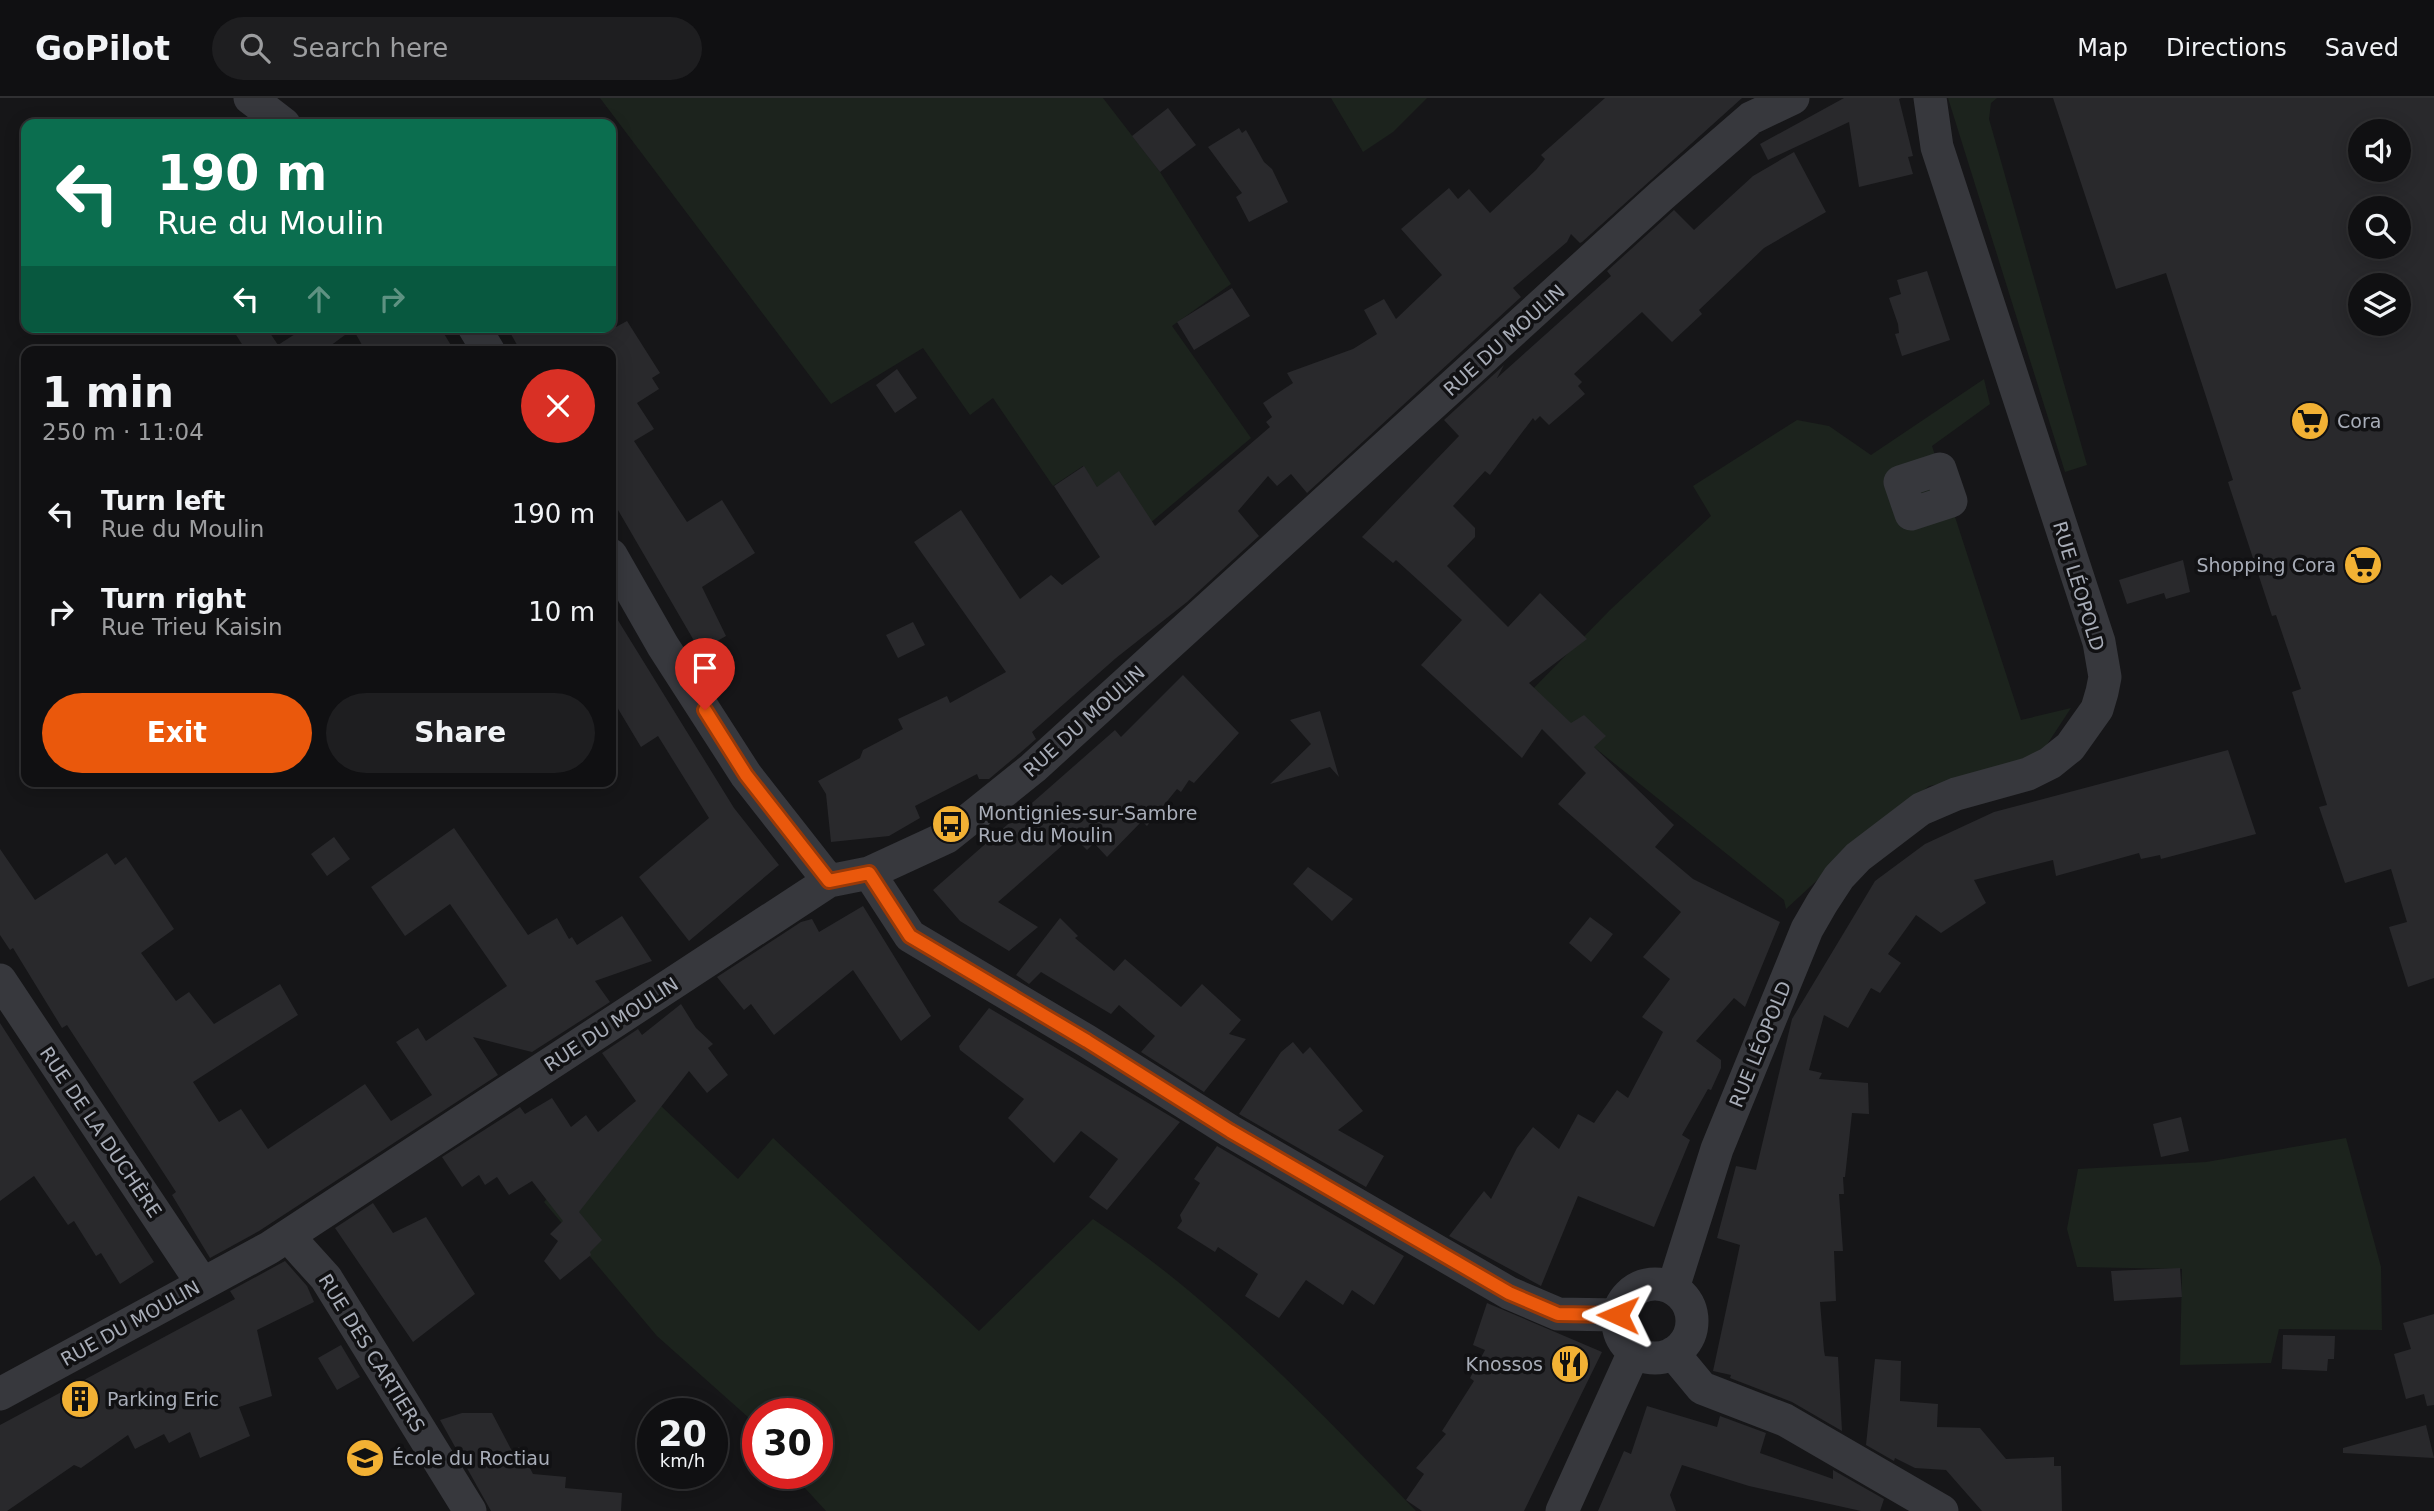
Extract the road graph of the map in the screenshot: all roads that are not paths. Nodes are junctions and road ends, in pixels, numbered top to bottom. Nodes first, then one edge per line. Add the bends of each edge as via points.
1 (250, 98) edge
2 (1793, 98) edge
3 (1930, 98) edge
4 (277, 119) edge
5 (616, 564) edge
6 (869, 873) junction
7 (829, 881) junction
8 (0, 980) edge
9 (288, 1236) junction
10 (202, 1283) junction
11 (1674, 1288) junction
12 (1618, 1315) junction
13 (1634, 1352) junction
14 (1673, 1353) junction
15 (0, 1394) edge
16 (470, 1511) edge
17 (1562, 1511) edge
18 (1941, 1511) edge

1 - 4 street
2 - 6 street, RUE DU MOULIN via 1751,118 1661,196 1033,768 947,837
3 - 11 street, RUE LÉOPOLD via 1937,147 2099,642 2105,677 2102,692 2079,736 2050,763 1921,809 1839,877 1807,929 1717,1149
5 - 7 street via 746,775
6 - 7 street, RUE DU MOULIN
6 - 12 street via 910,936 1230,1131 1509,1293 1558,1314
7 - 9 street, RUE DU MOULIN
8 - 10 street, RUE DE LA DUCHÈRE
9 - 10 street, RUE DU MOULIN
9 - 16 street, RUE DES CARTIERS via 326,1278
10 - 15 street, RUE DU MOULIN
11 - 12 street via 1653,1283 1643,1286 1626,1297
11 - 14 street via 1692,1315 1688,1337
12 - 13 street via 1621,1336
13 - 14 street via 1653,1358
13 - 17 street
14 - 18 street via 1702,1388 1786,1420

